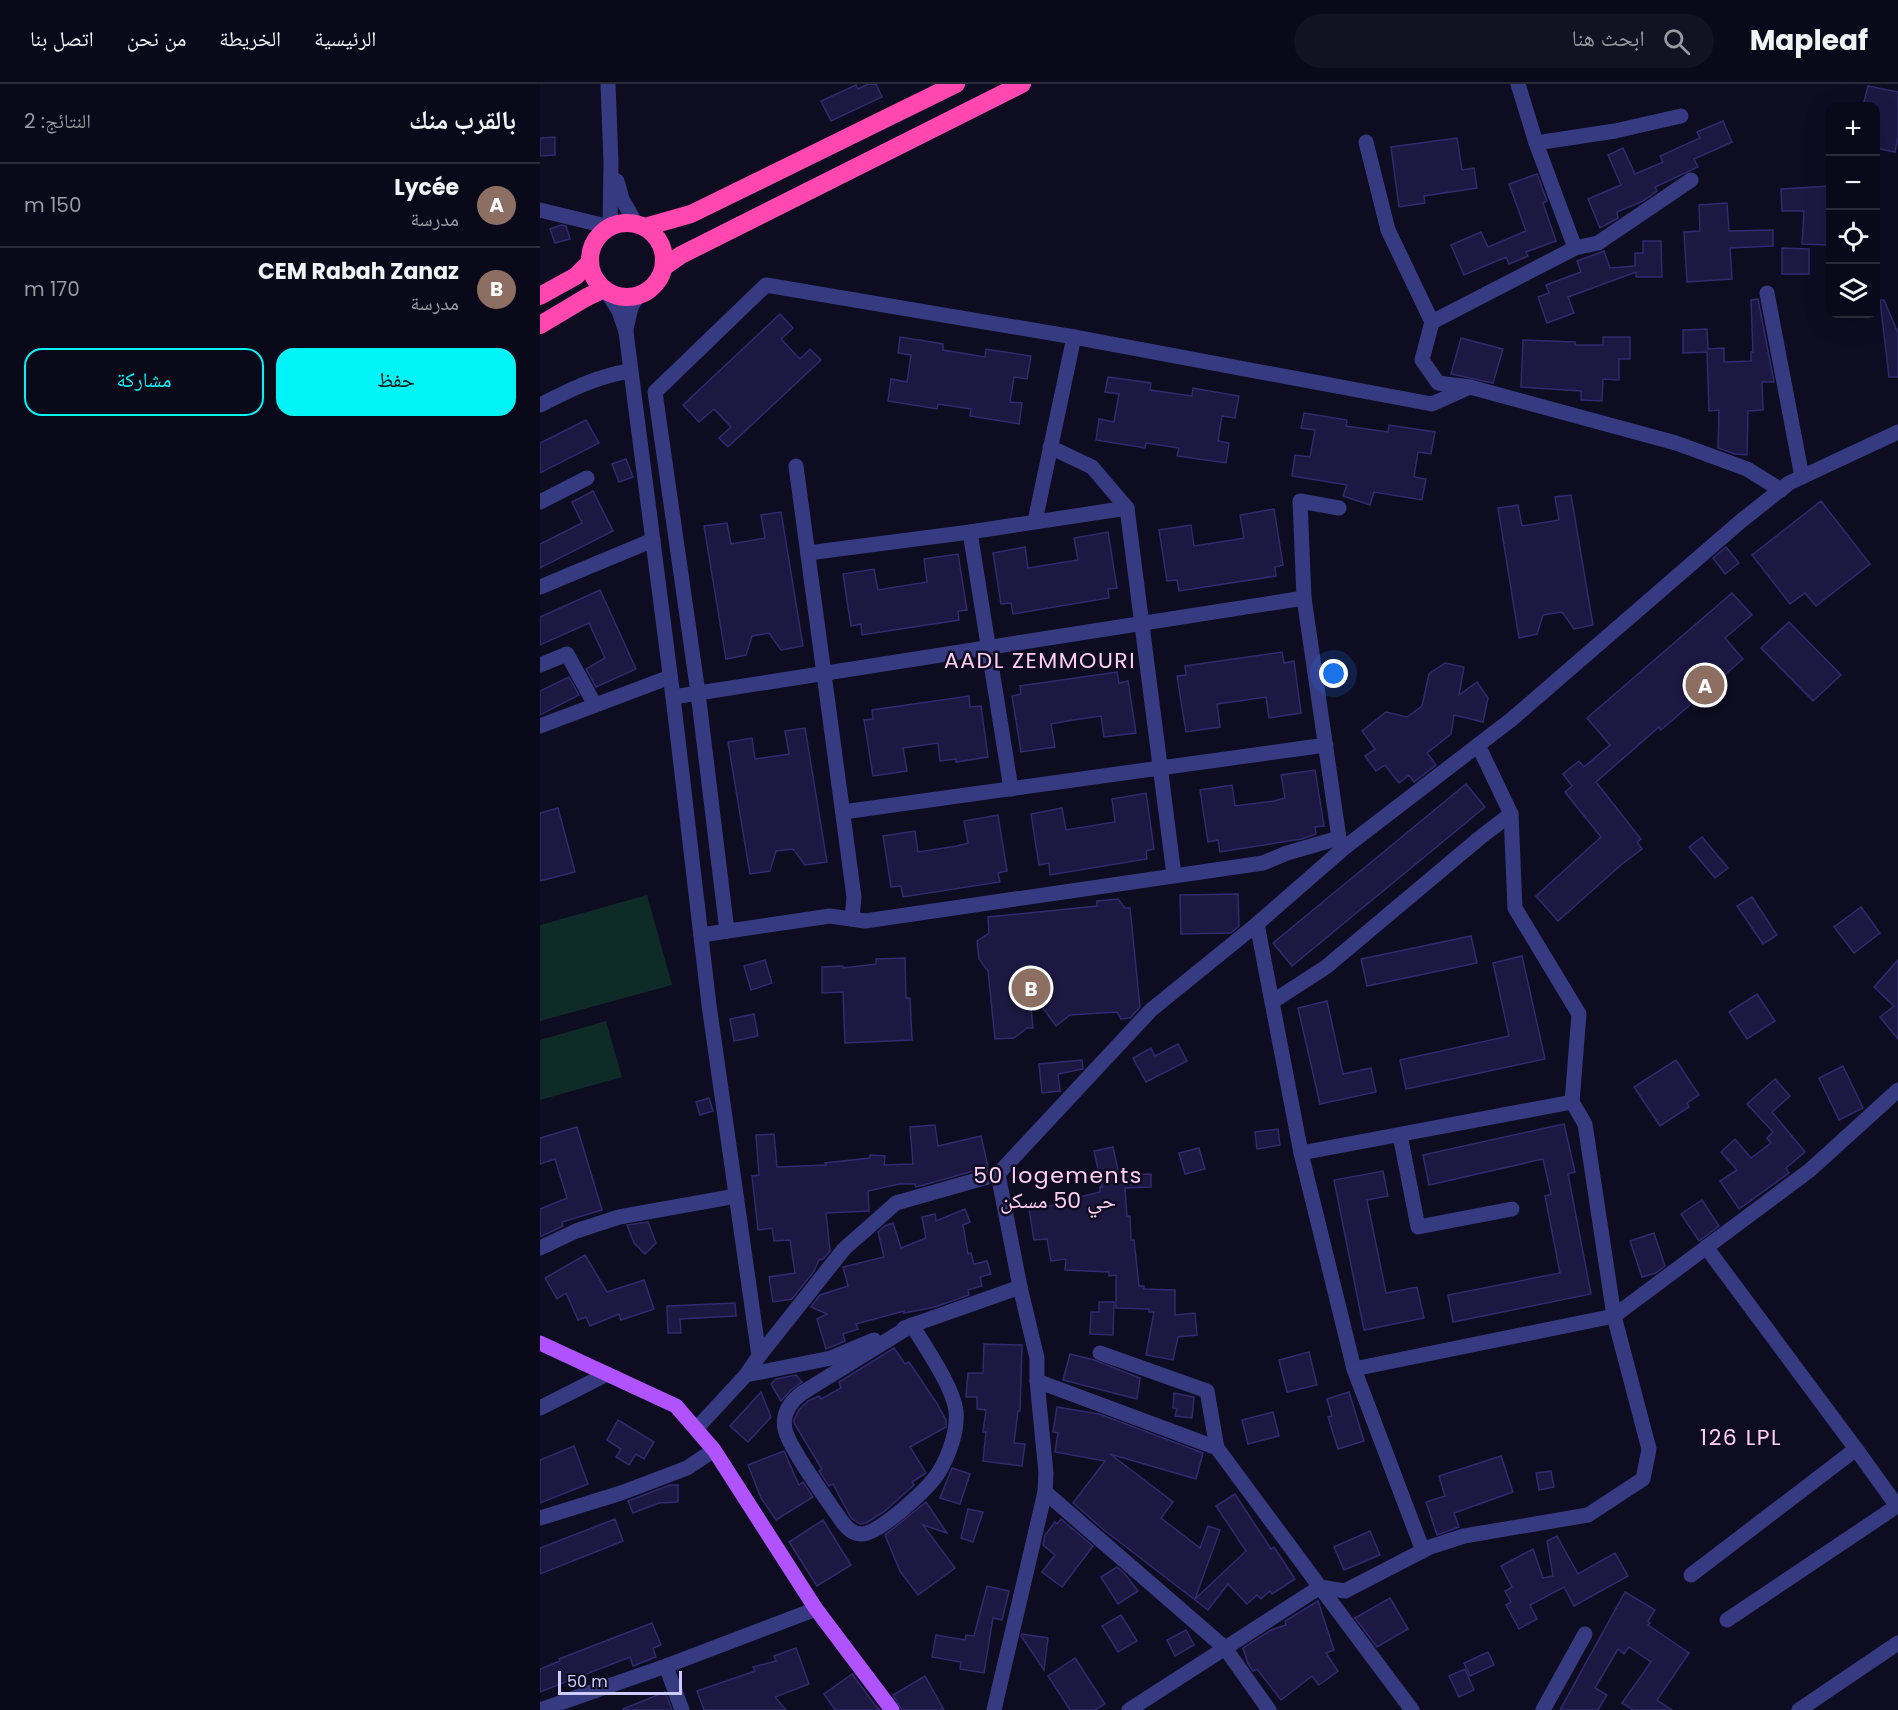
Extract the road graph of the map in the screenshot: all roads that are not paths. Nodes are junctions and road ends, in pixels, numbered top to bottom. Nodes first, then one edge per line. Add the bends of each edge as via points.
1 (608, 84) edge
2 (956, 84) edge
3 (1022, 84) edge
4 (1518, 84) edge
5 (1681, 116) dead end
6 (1366, 142) dead end
7 (1536, 143) junction
8 (611, 163) junction
9 (1690, 180) dead end
10 (540, 210) edge
11 (641, 226) junction
12 (610, 227) junction
13 (1575, 248) junction
14 (590, 262) junction
15 (664, 267) junction
16 (605, 290) junction
17 (1767, 293) dead end
18 (540, 296) edge
19 (638, 296) junction
20 (1432, 322) junction
21 (540, 325) edge
22 (626, 332) junction
23 (1074, 337) junction
24 (630, 371) junction
25 (1438, 383) junction
26 (1470, 387) junction
27 (1432, 404) junction
28 (540, 405) edge
29 (1898, 432) edge
30 (1050, 447) junction
31 (796, 466) dead end
32 (1802, 477) junction
33 (587, 478) dead end
34 (1781, 490) junction
35 (540, 502) edge
36 (1127, 508) junction
37 (1339, 508) dead end
38 (1035, 521) junction
39 (970, 532) junction
40 (652, 540) junction
41 (808, 553) junction
42 (540, 587) edge
43 (1304, 598) junction
44 (1142, 623) junction
45 (989, 648) junction
46 (540, 665) edge
47 (824, 673) junction
48 (670, 677) junction
49 (698, 693) junction
50 (673, 697) junction
51 (595, 705) junction
52 (540, 726) edge
53 (1478, 745) junction
54 (1326, 746) junction
55 (1160, 768) junction
56 (1011, 789) junction
57 (843, 812) junction
58 (1512, 814) junction
59 (1342, 843) junction
60 (1174, 875) junction
61 (852, 919) junction
62 (1257, 924) junction
63 (727, 931) junction
64 (701, 934) junction
65 (1272, 1002) junction
66 (1898, 1090) edge
67 (1572, 1102) junction
68 (1400, 1135) junction
69 (1301, 1153) junction
70 (998, 1174) junction
71 (736, 1196) junction
72 (1512, 1209) dead end
73 (1706, 1247) junction
74 (540, 1248) edge
75 (1020, 1287) junction
76 (1614, 1316) junction
77 (912, 1325) junction
78 (540, 1343) edge
79 (1100, 1353) dead end
80 (759, 1356) junction
81 (1354, 1369) junction
82 (607, 1374) junction
83 (746, 1375) junction
84 (1037, 1381) junction
85 (540, 1408) edge
86 (696, 1429) junction
87 (1217, 1448) junction
88 (1856, 1449) junction
89 (714, 1450) junction
90 (1045, 1492) junction
91 (1897, 1507) edge
92 (540, 1518) edge
93 (1423, 1551) junction
94 (1690, 1575) dead end
95 (1320, 1587) junction
96 (816, 1609) junction
97 (1727, 1620) dead end
98 (1585, 1634) dead end
99 (1898, 1643) edge
100 (1225, 1648) junction
101 (666, 1666) junction
102 (540, 1710) edge
103 (682, 1710) edge
104 (892, 1710) edge
105 (994, 1710) edge
106 (1129, 1710) edge
107 (1269, 1710) edge
108 (1412, 1710) edge
109 (1543, 1710) edge
110 (1799, 1710) edge

1 - 8 street
2 - 11 highway via 691,214
3 - 15 highway
4 - 7 street
5 - 7 street
6 - 20 street via 1388,230
7 - 13 street
8 - 11 street via 622,199
8 - 12 street
9 - 13 street via 1598,243
10 - 12 street
11 - 12 highway
11 - 15 highway via 661,244
12 - 14 highway via 594,241
13 - 20 street
14 - 16 highway via 596,282
14 - 18 highway via 576,276
15 - 19 highway via 655,285
16 - 19 highway via 622,297
16 - 21 highway
16 - 22 street via 619,311
17 - 32 street
19 - 22 street
20 - 25 street via 1422,360
22 - 24 street
23 - 27 street
23 - 30 street
23 - 49 street via 766,285 655,392
24 - 28 street via 584,383
24 - 40 street
25 - 26 street
25 - 27 street
26 - 27 street
26 - 34 street via 1676,443 1747,469
29 - 32 street
30 - 36 street via 1092,467
30 - 38 street
31 - 41 street
32 - 34 street
33 - 35 street
34 - 53 street
36 - 38 street
36 - 44 street
37 - 43 street via 1300,501
38 - 39 street
39 - 41 street
39 - 45 street
40 - 42 street
40 - 48 street
41 - 47 street
43 - 44 street
43 - 54 street
44 - 45 street
44 - 55 street
45 - 47 street
45 - 56 street
46 - 51 street via 567,654
47 - 49 street
47 - 57 street
48 - 50 street
48 - 51 street
49 - 50 street
49 - 63 street
50 - 64 street
51 - 52 street
53 - 58 street
53 - 59 street
54 - 55 street
54 - 59 street
55 - 56 street
55 - 60 street
56 - 57 street
57 - 61 street via 854,897
58 - 65 street via 1326,967
58 - 67 street via 1515,908 1579,1014
59 - 60 street via 1287,853 1263,863
59 - 62 street
60 - 61 street via 865,921
61 - 63 street via 830,916
62 - 65 street
62 - 70 street via 1151,1010
63 - 64 street
64 - 71 street
65 - 69 street
66 - 73 street via 1810,1170
67 - 68 street
67 - 76 street via 1585,1124
68 - 69 street
68 - 72 street via 1418,1227
69 - 81 street
70 - 75 street
70 - 80 street via 896,1203 844,1249
71 - 74 street via 619,1217
71 - 80 street
73 - 76 street
73 - 88 street
75 - 77 street
75 - 84 street via 1037,1358
76 - 81 street
76 - 93 street via 1650,1449 1643,1479 1588,1515 1464,1536
77 - 77 street via 802,1393 786,1412 784,1428 790,1443 843,1523 854,1533 869,1533 917,1498 933,1481 949,1450 956,1420 953,1400
77 - 83 street via 831,1358
78 - 82 main road
79 - 87 street via 1207,1391
80 - 83 street
81 - 93 street
82 - 85 street
82 - 86 main road via 676,1406
83 - 86 street
84 - 87 street
84 - 90 street
86 - 89 main road
87 - 95 street
88 - 91 street
88 - 94 street
89 - 92 street via 687,1468
89 - 96 main road
90 - 100 street
90 - 105 street
91 - 97 street
93 - 95 street via 1345,1591
95 - 100 street
95 - 108 street
96 - 101 street
96 - 104 main road
98 - 109 street
99 - 110 street
100 - 106 street
100 - 107 street
101 - 102 street
101 - 103 street

